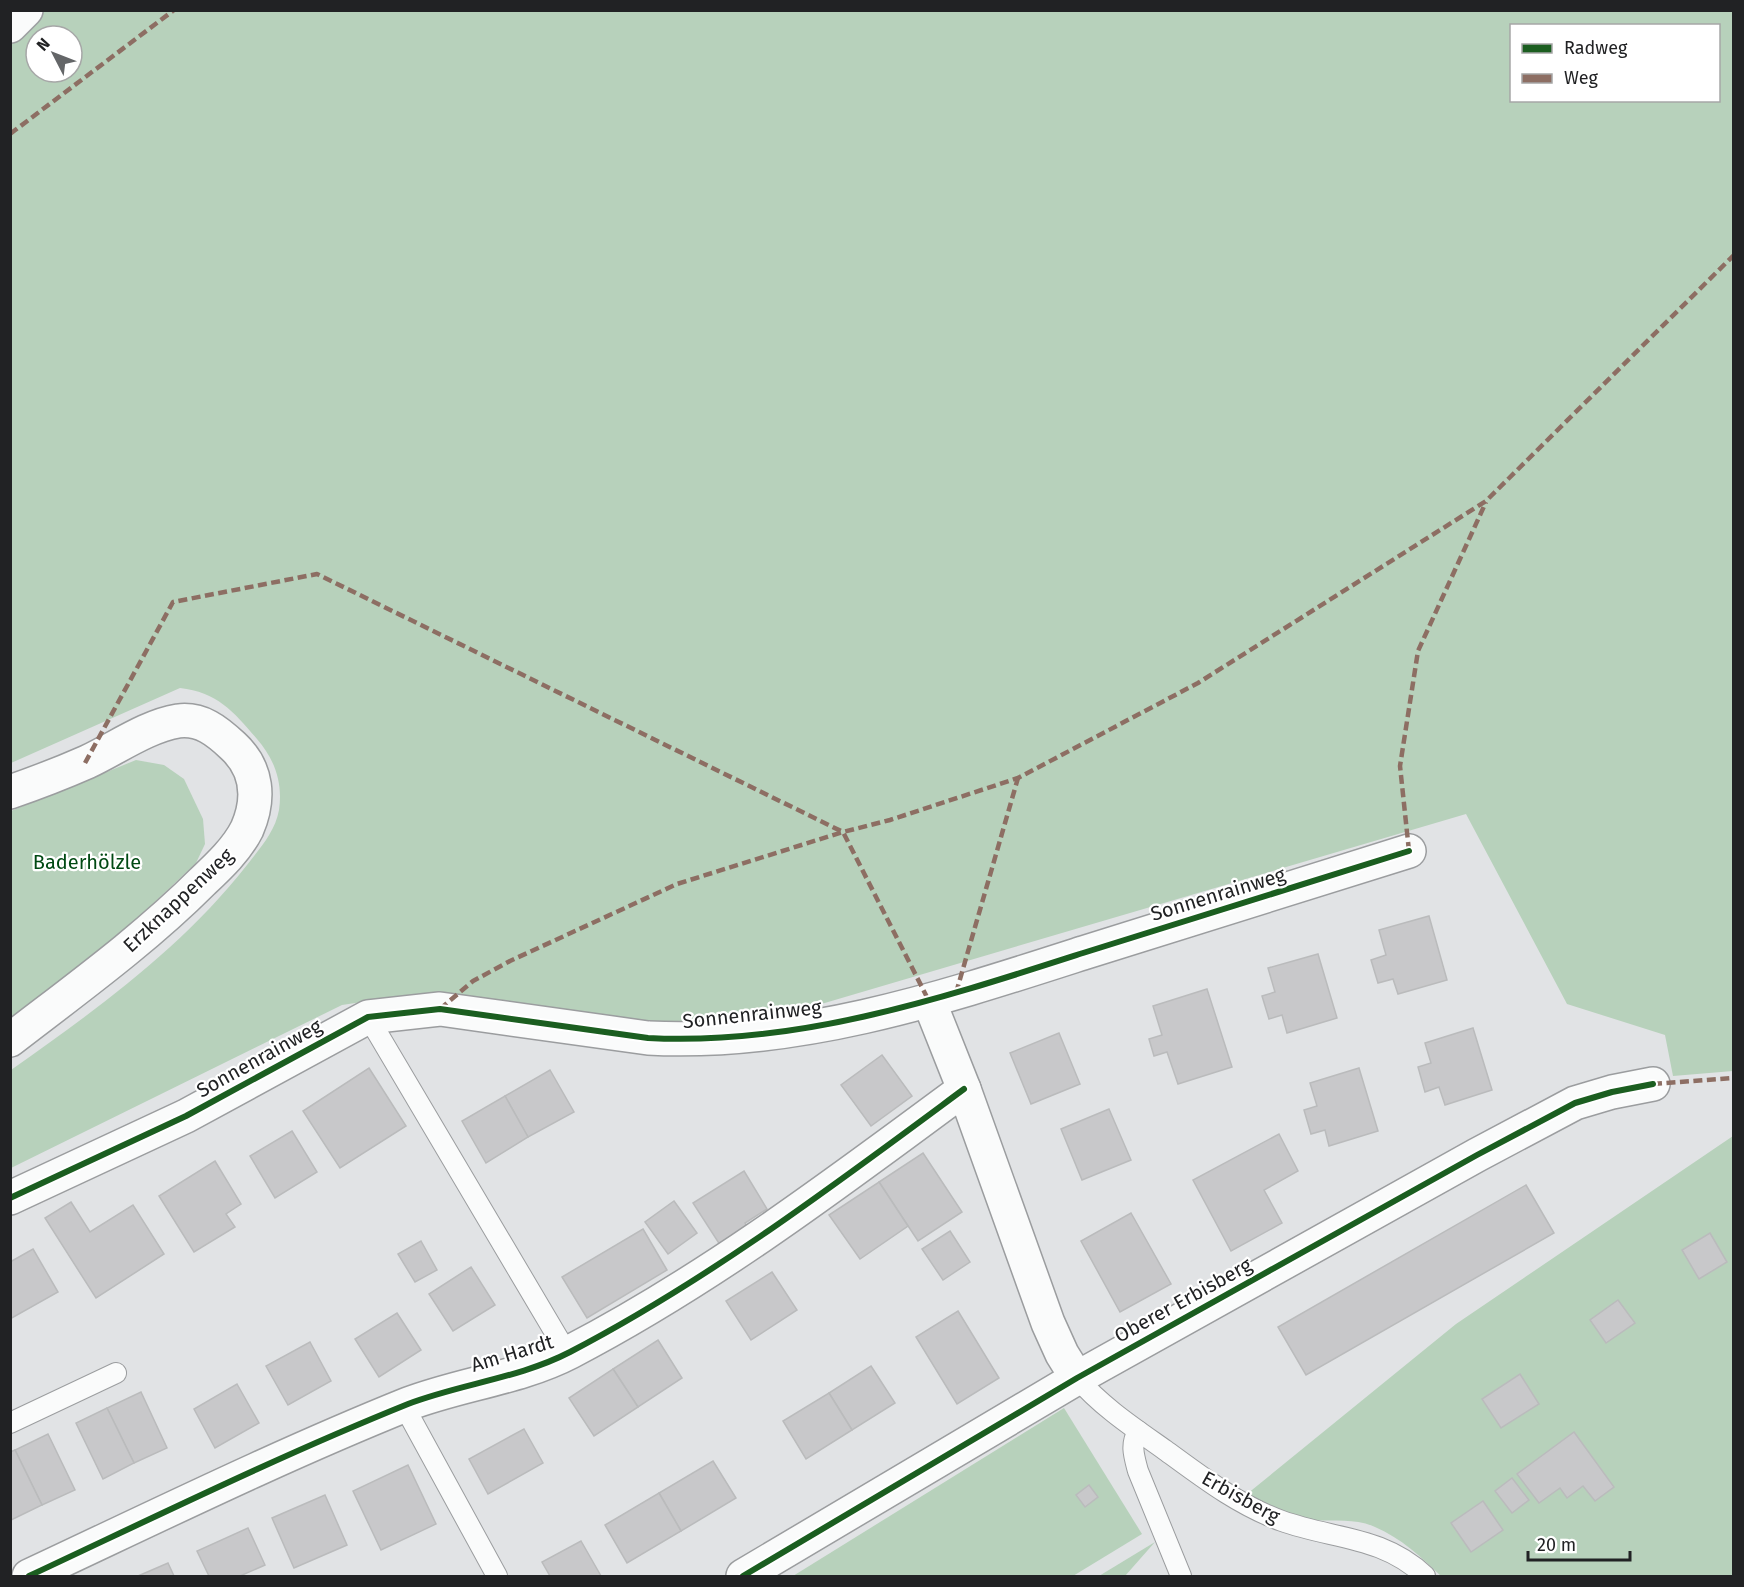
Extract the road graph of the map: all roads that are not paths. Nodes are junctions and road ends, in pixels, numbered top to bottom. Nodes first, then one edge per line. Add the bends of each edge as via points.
1 (26, 10) edge
2 (10, 26) edge
3 (10, 792) edge
4 (1409, 851) dead end
5 (929, 1001) junction
6 (368, 1017) junction
7 (10, 1040) edge
8 (1653, 1084) dead end
9 (964, 1089) junction
10 (10, 1198) edge
11 (567, 1353) junction
12 (116, 1373) dead end
13 (1077, 1378) junction
14 (404, 1406) junction
15 (10, 1423) edge
16 (1138, 1431) junction
17 (29, 1576) edge
18 (497, 1576) edge
19 (742, 1576) edge
20 (1181, 1576) edge
21 (1425, 1576) edge

1 - 2 street
3 - 7 street, Erzknappenweg via 85,763 164,725 191,721 210,727 235,748 250,768 256,794 246,831 234,850 150,930
4 - 5 street, Sonnenrainweg
5 - 6 street, Sonnenrainweg via 792,1029 712,1039 648,1038 440,1009
5 - 9 street
6 - 10 street, Sonnenrainweg via 186,1116
6 - 11 lane
8 - 13 street, Oberer Erbisberg via 1575,1103
9 - 11 street, Am Hardt via 822,1195
9 - 13 street via 1048,1323
11 - 14 street, Am Hardt
12 - 15 lane
13 - 16 lane, Erbisberg
13 - 19 street, Oberer Erbisberg
14 - 17 street, Am Hardt via 249,1471
14 - 18 lane
16 - 20 lane via 1133,1446 1138,1471
16 - 21 lane, Erbisberg via 1250,1507 1304,1528 1372,1544

